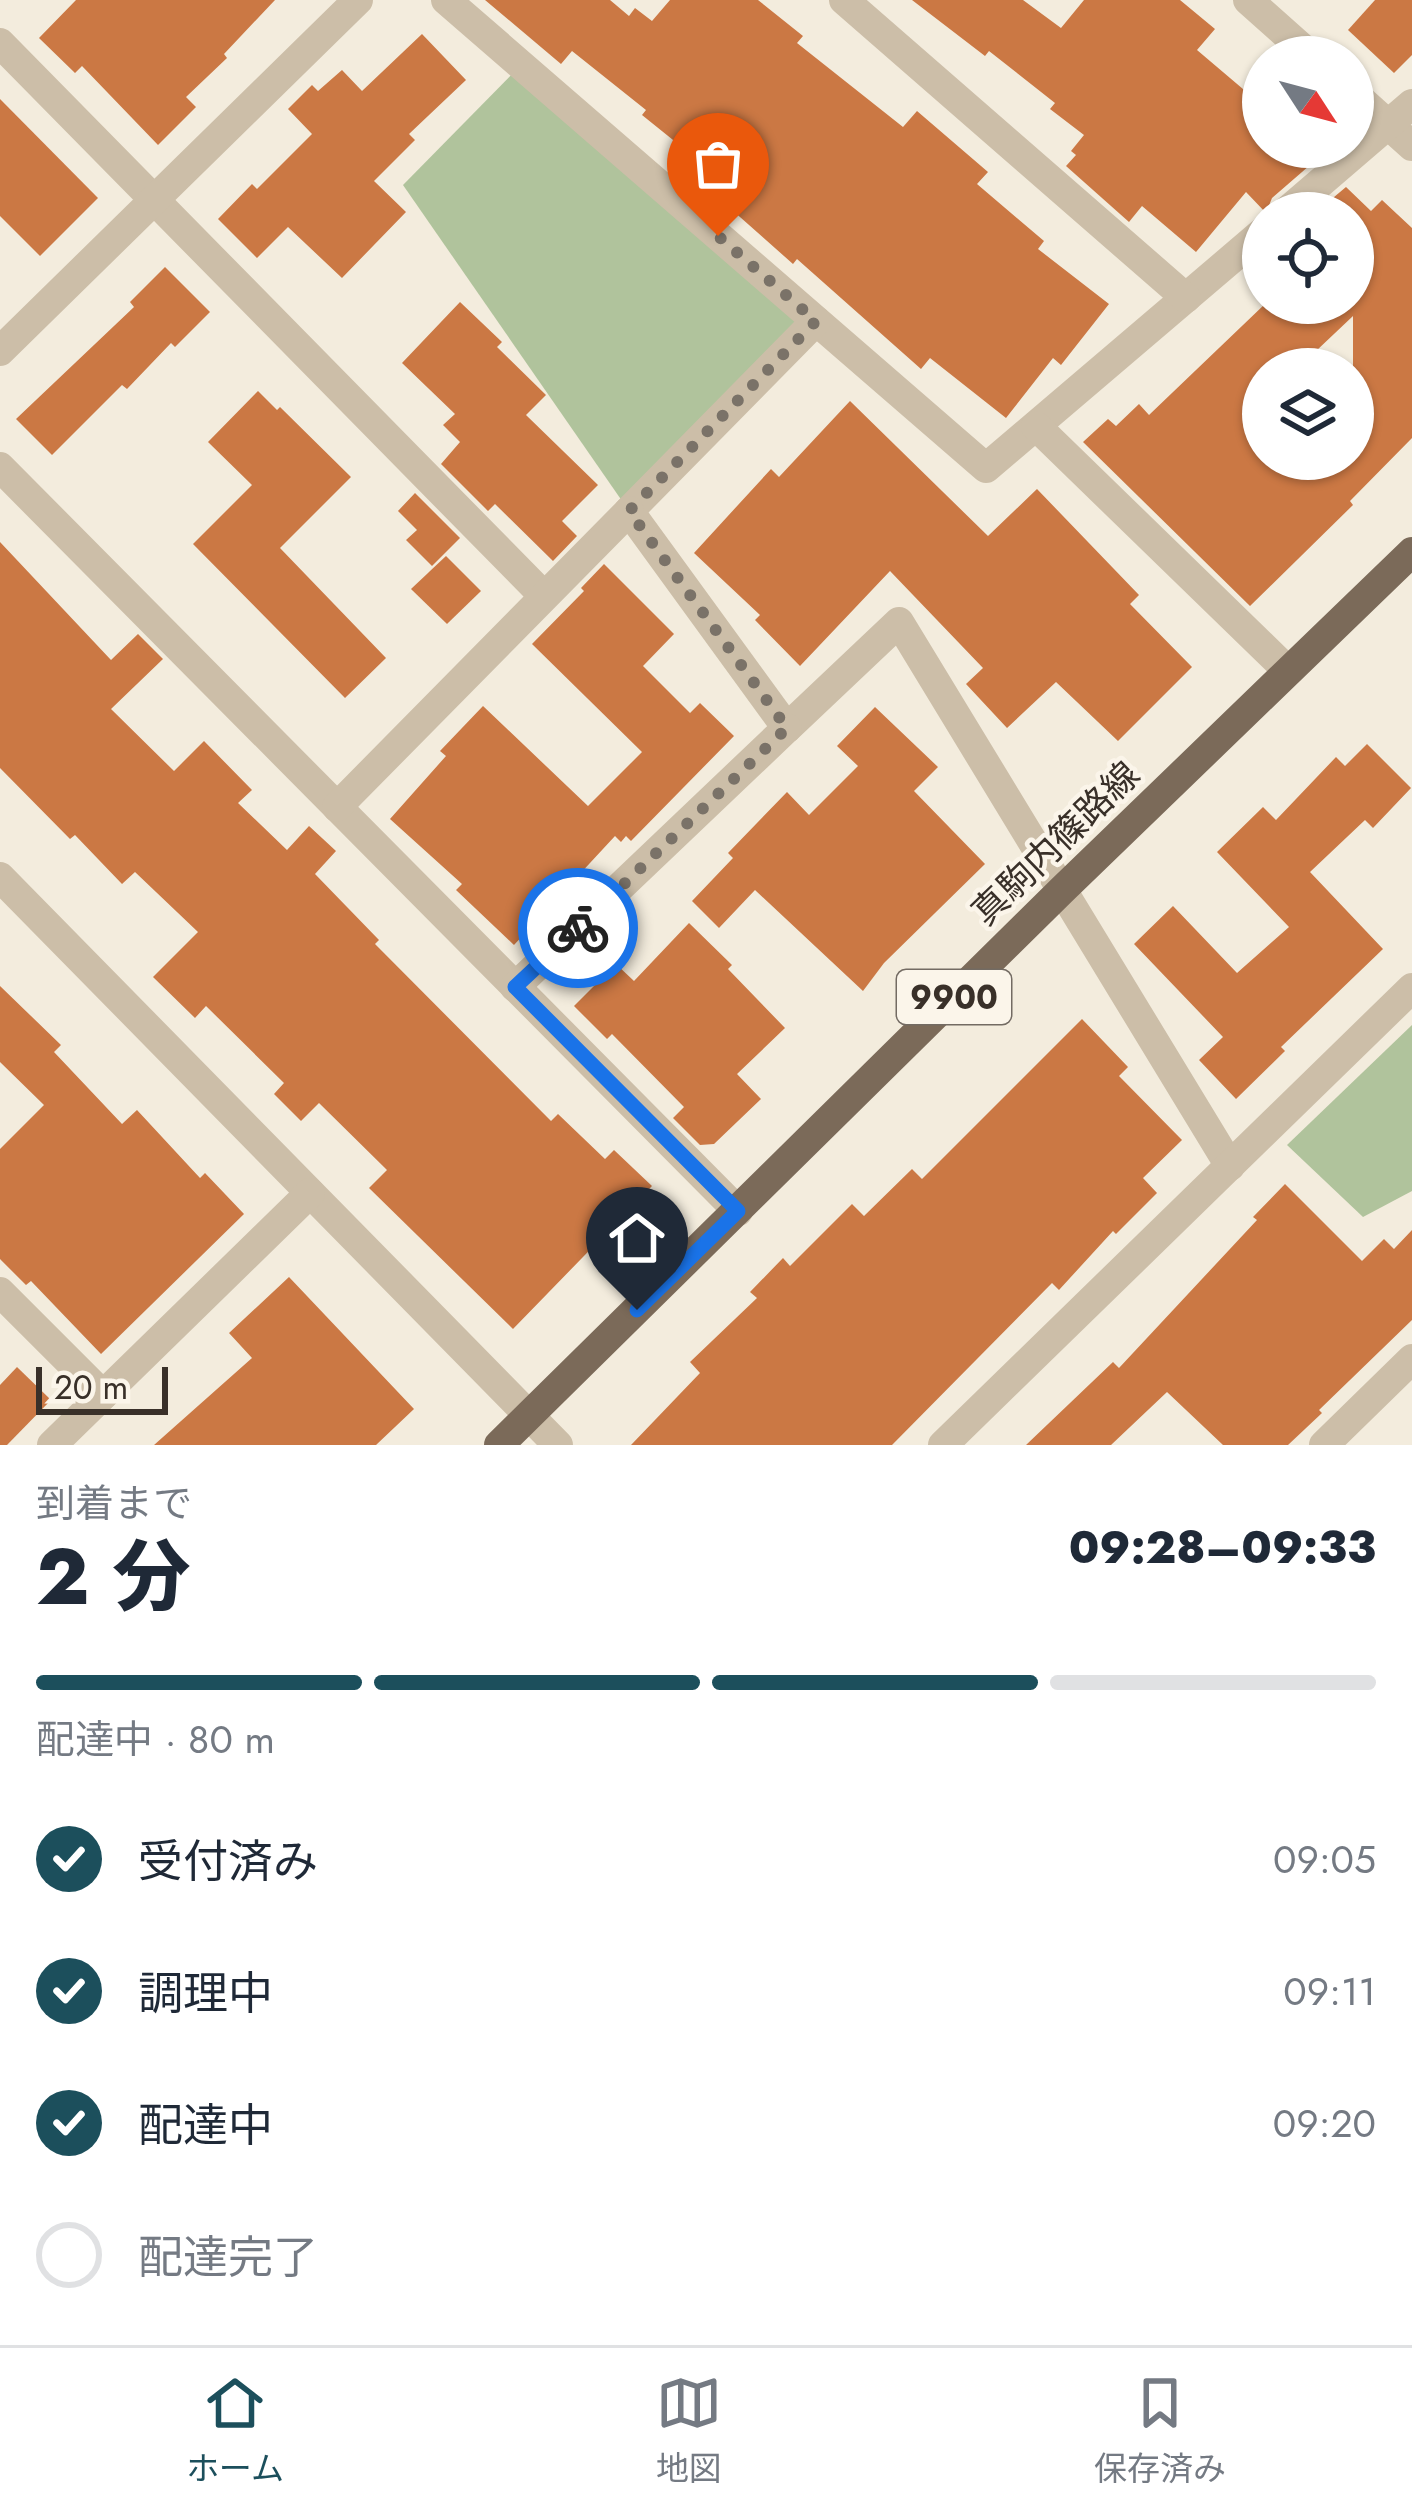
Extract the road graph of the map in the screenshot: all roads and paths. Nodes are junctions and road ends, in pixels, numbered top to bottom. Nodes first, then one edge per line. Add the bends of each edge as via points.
1 (358, 0) edge
2 (446, 0) edge
3 (844, 0) edge
4 (1248, 0) edge
5 (1288, 36) edge
6 (0, 43) edge
7 (1412, 104) edge
8 (1374, 112) edge
9 (1400, 135) edge
10 (1316, 192) edge
11 (154, 200) junction
12 (1242, 250) edge
13 (1186, 298) junction
14 (816, 321) junction
15 (0, 351) edge
16 (1036, 426) junction
17 (0, 467) edge
18 (629, 511) junction
19 (1412, 552) edge
20 (544, 596) junction
21 (1288, 671) junction
22 (787, 728) junction
23 (337, 807) junction
24 (0, 877) edge
25 (1060, 891) junction
26 (515, 987) junction
27 (1412, 988) edge
28 (1230, 1166) junction
29 (310, 1193) junction
30 (738, 1211) junction
31 (0, 1292) edge
32 (1412, 1360) edge
33 (103, 1395) junction
34 (529, 1416) junction
35 (957, 1440) edge
36 (52, 1445) edge
37 (500, 1445) edge
38 (558, 1445) edge
39 (1324, 1445) edge

1 - 11 street
2 - 14 street
3 - 13 street
4 - 5 street
6 - 11 street
7 - 9 street
8 - 9 street
9 - 10 street
11 - 15 street
11 - 20 street
12 - 13 street
13 - 16 street
14 - 16 street via 986,468
14 - 18 street
16 - 21 street
17 - 23 street
18 - 20 street
18 - 22 street
19 - 21 main road, 真駒内篠路線 / 9900
20 - 23 street
21 - 25 main road, 真駒内篠路線 / 9900
22 - 25 street via 899,622
22 - 26 street
23 - 26 street
24 - 29 street
25 - 28 street
25 - 30 main road, 真駒内篠路線 / 9900
26 - 30 street
27 - 28 street
28 - 35 street
29 - 33 street
29 - 34 street
30 - 34 main road, 真駒内篠路線 / 9900
31 - 33 street
32 - 39 street
33 - 36 street
34 - 37 main road, 真駒内篠路線 / 9900
34 - 38 street

